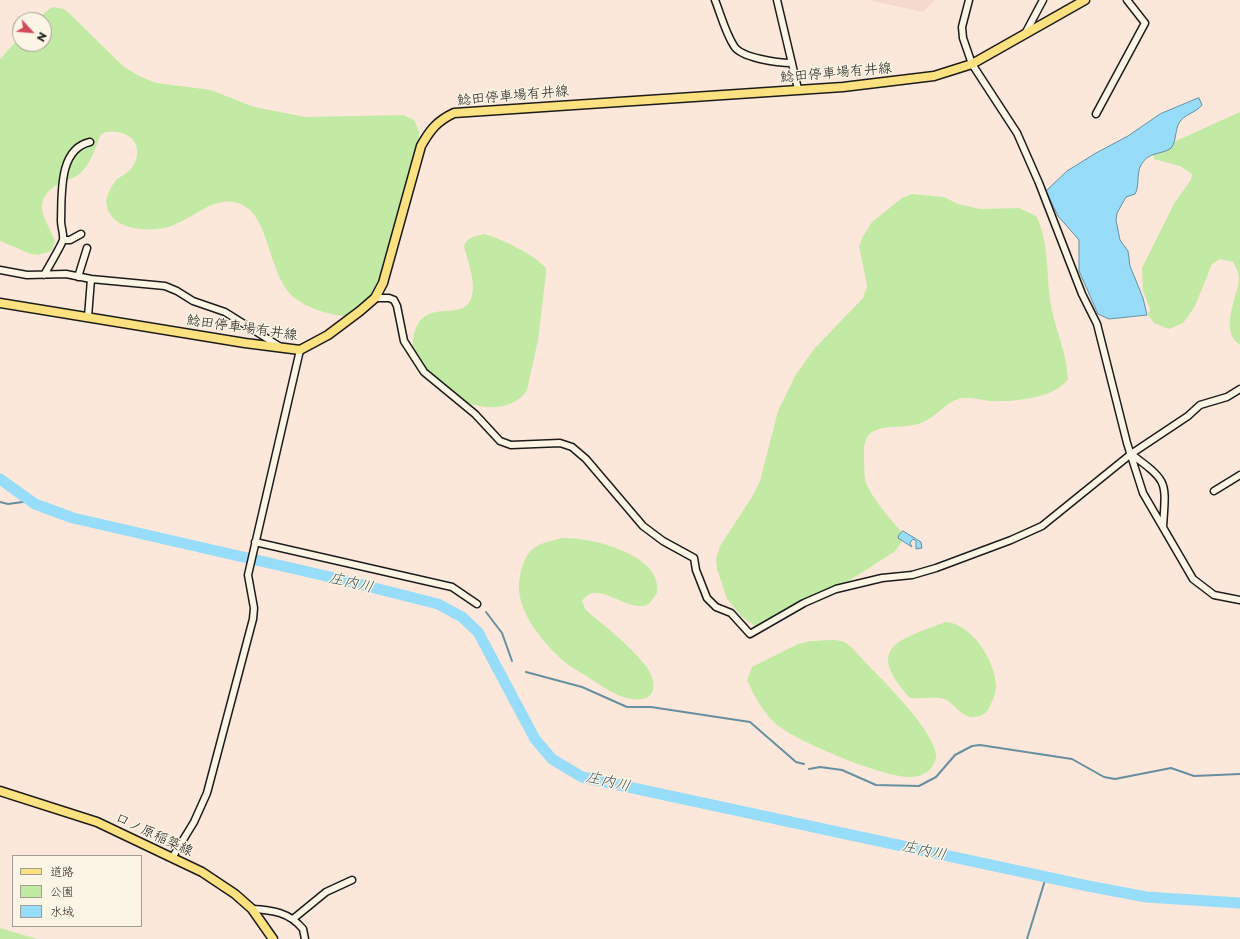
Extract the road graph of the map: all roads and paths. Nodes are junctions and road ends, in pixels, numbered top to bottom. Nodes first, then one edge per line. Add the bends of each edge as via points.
1 (715, 0) edge
2 (777, 0) edge
3 (969, 0) edge
4 (1043, 0) edge
5 (1085, 0) edge
6 (1127, 0) edge
7 (1026, 34) junction
8 (792, 63) junction
9 (972, 64) junction
10 (798, 89) junction
11 (1096, 114) dead end
12 (90, 142) dead end
13 (81, 234) dead end
14 (63, 240) junction
15 (87, 248) dead end
16 (0, 270) edge
17 (44, 275) junction
18 (78, 277) junction
19 (91, 279) junction
20 (375, 298) junction
21 (0, 303) edge
22 (88, 317) junction
23 (284, 349) junction
24 (300, 350) junction
25 (1240, 389) edge
26 (1131, 454) junction
27 (1240, 475) edge
28 (1214, 491) dead end
29 (1163, 527) junction
30 (255, 543) junction
31 (1240, 600) edge
32 (477, 604) dead end
33 (0, 791) edge
34 (172, 858) junction
35 (352, 880) dead end
36 (252, 909) junction
37 (293, 919) junction
38 (273, 939) edge
39 (305, 939) edge

1 - 8 street via 734,47 747,55
2 - 8 street
3 - 9 street via 962,27
4 - 7 street
5 - 7 main road, 鯰田停車場有井線
6 - 11 street via 1145,23
7 - 9 main road, 鯰田停車場有井線
8 - 10 street
9 - 10 main road, 鯰田停車場有井線 via 934,76 843,87
9 - 26 street via 1017,134 1082,294 1097,324
10 - 20 main road, 鯰田停車場有井線 via 485,110 454,113 441,119 430,130 421,146 383,284
12 - 14 street via 81,144 72,153 66,166 62,204
13 - 14 street via 70,240
14 - 17 street
15 - 18 street
16 - 17 street
17 - 18 street via 66,274
18 - 19 street
19 - 22 street
19 - 23 street via 165,286 193,301 225,312
20 - 24 main road, 鯰田停車場有井線 via 328,335
20 - 26 street via 394,300 404,341 424,372 475,414 500,441 511,444 560,443 576,449 643,526 663,542 694,558 707,598 716,607 731,613 750,634 804,603 836,589 936,568 1042,526
21 - 22 main road, 鯰田停車場有井線
22 - 23 main road, 鯰田停車場有井線
23 - 24 main road, 鯰田停車場有井線
24 - 30 street
25 - 26 street via 1227,397 1200,405 1188,416
26 - 29 street via 1143,493
26 - 29 street via 1154,471 1162,481 1165,491
27 - 28 street
29 - 31 street via 1200,586 1214,594
30 - 32 street via 452,587
30 - 34 street via 248,575 254,608 231,704 207,792
33 - 34 main road, 口ノ原稲築線 via 97,822
34 - 36 main road, 口ノ原稲築線 via 221,884
35 - 37 street via 326,892
36 - 37 street via 280,912
36 - 38 main road, 口ノ原稲築線
37 - 39 street via 303,928

